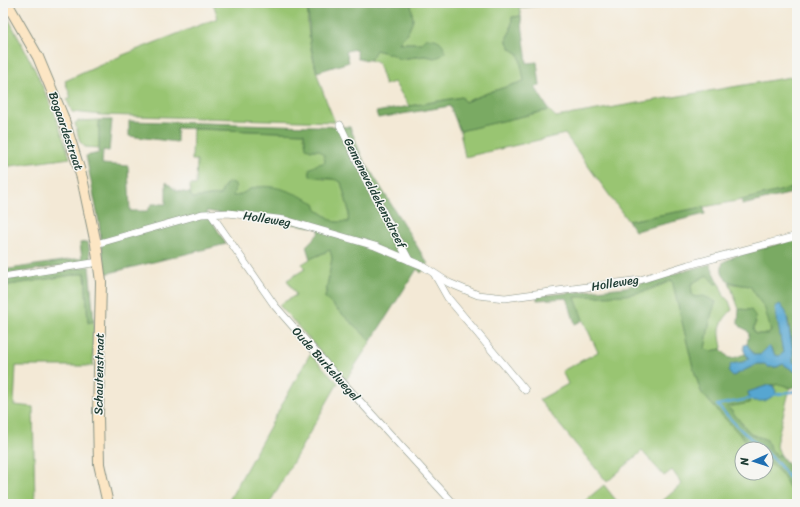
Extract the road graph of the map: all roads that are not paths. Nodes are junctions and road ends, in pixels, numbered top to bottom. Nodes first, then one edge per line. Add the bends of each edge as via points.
1 (7, 3) edge
2 (340, 125) dead end
3 (211, 214) junction
4 (797, 236) edge
5 (96, 244) junction
6 (409, 260) junction
7 (99, 262) junction
8 (433, 273) junction
9 (3, 277) edge
10 (525, 390) dead end
11 (108, 504) edge
12 (454, 504) edge

1 - 5 street, Bogaardestraat via 38,58 63,117 82,178
2 - 6 street, Gemeneveldekensdreef
3 - 5 street, Holleweg via 202,214
3 - 6 street, Holleweg via 228,213 285,220 375,246
3 - 12 street, Oude Burkelwegel via 275,306
4 - 8 street, Holleweg via 640,280 505,298 478,295
5 - 7 street, Schautenstraat
6 - 8 street, Holleweg
7 - 9 street
7 - 11 street, Schautenstraat via 99,464
8 - 10 street, Holleweg via 448,298

